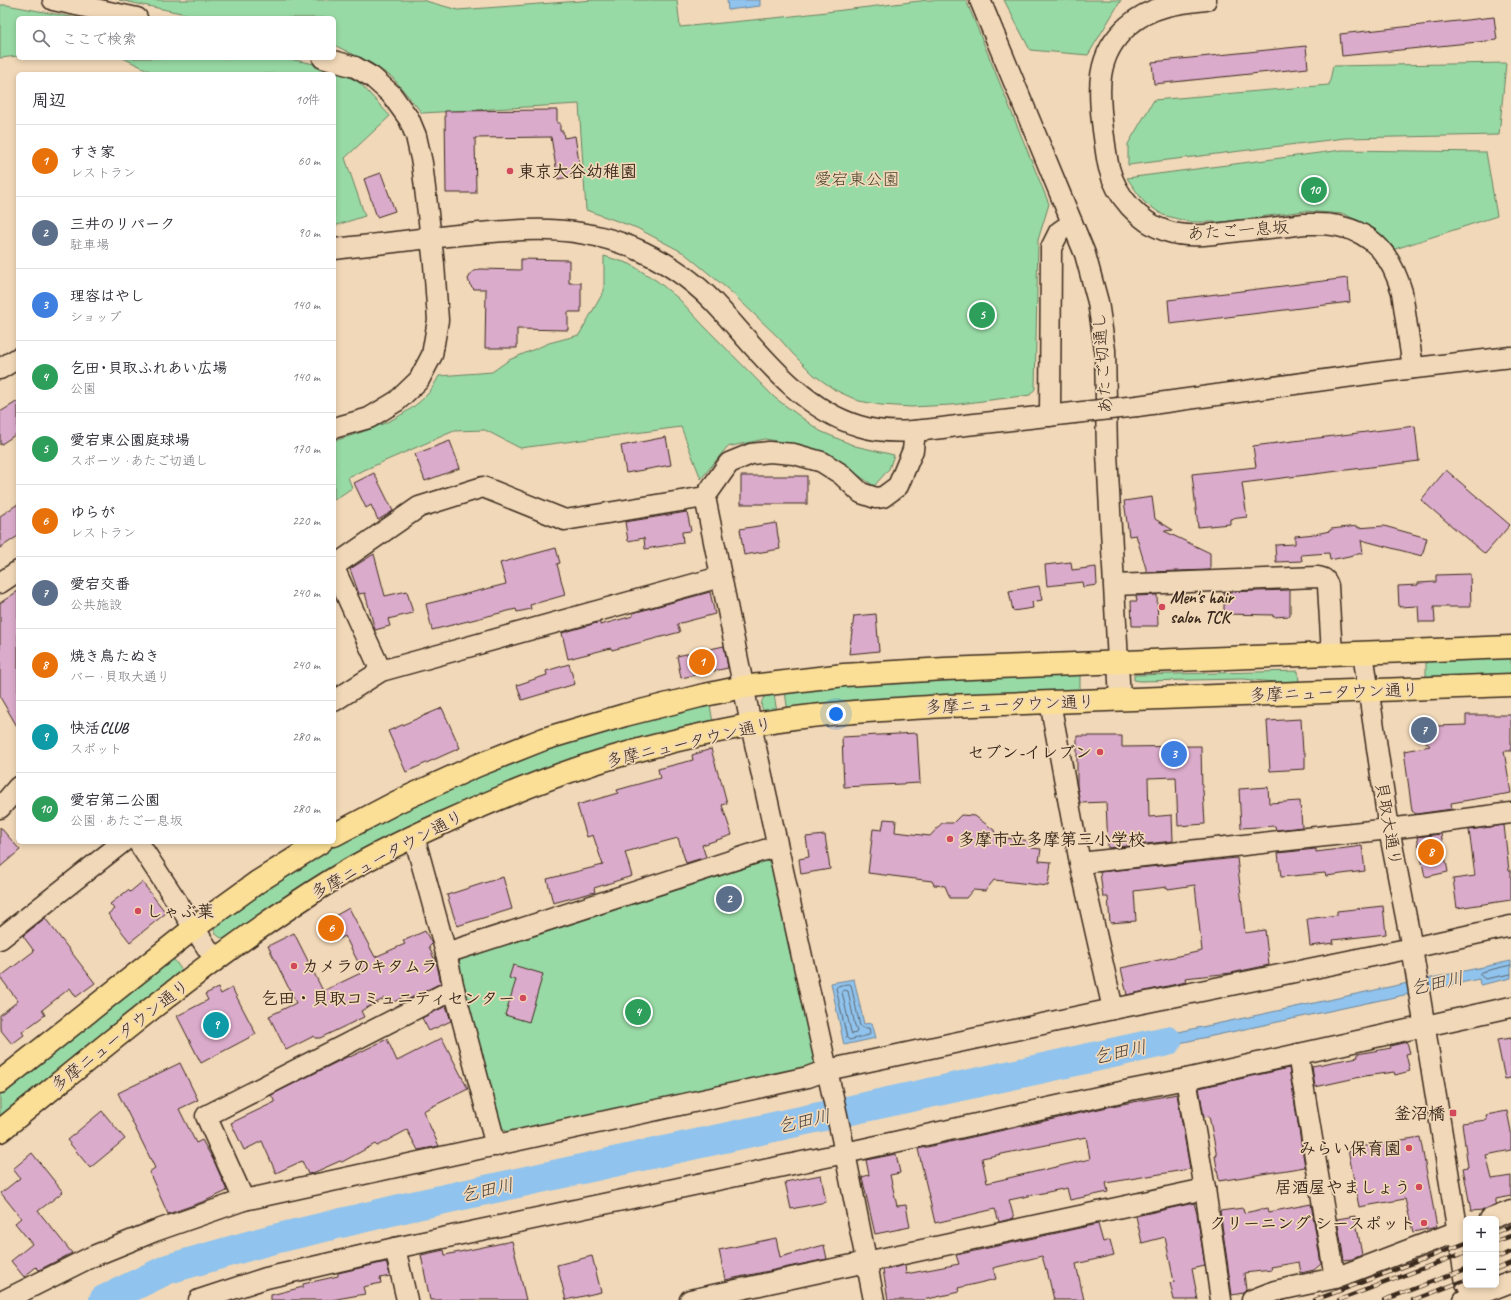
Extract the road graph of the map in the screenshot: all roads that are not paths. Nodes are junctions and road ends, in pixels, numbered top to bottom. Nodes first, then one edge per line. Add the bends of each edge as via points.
1 (53, 0) edge
2 (980, 0) edge
3 (1206, 0) edge
4 (128, 16) edge
5 (330, 60) edge
6 (1072, 223) junction
7 (431, 238) junction
8 (336, 249) edge
9 (1511, 357) edge
10 (16, 359) edge
11 (1413, 368) junction
12 (0, 369) edge
13 (1050, 416) junction
14 (336, 427) edge
15 (915, 431) junction
16 (705, 497) junction
17 (336, 566) edge
18 (336, 571) edge
19 (16, 572) edge
20 (720, 577) junction
21 (0, 583) edge
22 (1115, 585) junction
23 (1511, 647) edge
24 (1363, 653) junction
25 (1332, 654) junction
26 (1118, 662) junction
27 (381, 670) junction
28 (1511, 685) edge
29 (743, 687) junction
30 (1368, 691) junction
31 (1120, 700) junction
32 (336, 701) edge
33 (1050, 702) junction
34 (751, 725) junction
35 (16, 789) edge
36 (0, 808) edge
37 (1511, 813) edge
38 (1389, 829) junction
39 (336, 834) edge
40 (414, 836) junction
41 (120, 844) edge
42 (139, 844) edge
43 (318, 844) edge
44 (777, 846) junction
45 (1080, 863) junction
46 (1511, 926) edge
47 (194, 928) junction
48 (0, 939) edge
49 (446, 953) junction
50 (1413, 953) junction
51 (215, 960) junction
52 (454, 988) junction
53 (1511, 1007) edge
54 (1113, 1009) junction
55 (1424, 1021) junction
56 (1298, 1054) junction
57 (829, 1079) junction
58 (1186, 1079) junction
59 (0, 1082) edge
60 (0, 1131) edge
61 (496, 1146) junction
62 (843, 1146) junction
63 (1205, 1189) junction
64 (244, 1200) junction
65 (1511, 1211) edge
66 (1498, 1216) edge
67 (1462, 1230) edge
68 (395, 1248) junction
69 (866, 1262) junction
70 (1335, 1278) junction
71 (1511, 1282) edge
72 (1467, 1293) edge
73 (0, 1295) edge
74 (1276, 1296) edge
75 (4, 1300) edge
76 (199, 1300) edge
77 (406, 1300) edge
78 (690, 1300) edge
79 (874, 1300) edge
80 (1221, 1300) edge
81 (1252, 1300) edge

1 - 4 street
2 - 6 street, あたご切通し
3 - 11 street, あたご一息坂 via 1152,10 1127,26 1109,51 1103,64 1100,95 1109,170 1117,187 1126,203 1138,215 1165,231 1178,234 1197,235 1321,224 1337,225 1367,237 1385,254 1399,282
5 - 7 street via 355,67 372,78 390,94 409,119 422,163
6 - 13 street via 1058,232 1051,248
6 - 22 street, あたご切通し via 1085,254 1098,302 1105,350 1107,452
7 - 8 street
7 - 14 street via 438,320 432,355 420,380 397,401 369,418
7 - 15 street via 518,230 548,230 580,232 631,246 671,267 692,282 785,380 811,401 835,416 860,426
9 - 11 street
10 - 12 street
11 - 13 street, bridge
13 - 15 street
15 - 16 street via 913,450 898,486 883,497 876,498 861,493 841,474 822,462 794,454 769,452 750,454 729,463
16 - 17 street via 565,520 484,487 420,507
16 - 20 street
18 - 27 street
19 - 21 street
20 - 27 street
20 - 29 street
22 - 25 street via 1317,577 1324,579 1328,586
22 - 26 street, あたご切通し
23 - 24 main road
24 - 25 main road
24 - 30 street, 貝取大通り
25 - 26 main road
26 - 29 main road via 844,675
26 - 31 street, あたご切通し
27 - 32 street
28 - 30 main road, 多摩ニュータウン通り
29 - 34 street
29 - 39 main road via 625,715 544,739 404,798
30 - 31 main road, 多摩ニュータウン通り
30 - 38 street, 貝取大通り
31 - 33 main road, 多摩ニュータウン通り
33 - 34 main road, 多摩ニュータウン通り via 868,711
33 - 45 street
34 - 40 main road, 多摩ニュータウン通り via 639,750 560,774 486,803
34 - 44 street
35 - 36 street
37 - 38 street
38 - 45 street
38 - 50 street, 貝取大通り
40 - 49 street
40 - 51 main road, 多摩ニュータウン通り via 335,878 275,916
41 - 48 street
42 - 47 street
43 - 47 main road via 259,881
44 - 49 street
44 - 57 street
45 - 54 street
46 - 50 street
47 - 51 street
47 - 59 main road
49 - 52 street
50 - 54 street
50 - 55 street
51 - 60 main road, 多摩ニュータウン通り
52 - 61 street
52 - 64 street via 206,1116
53 - 55 street
54 - 57 street
55 - 56 street
55 - 67 street
56 - 58 street
56 - 70 street
57 - 61 street via 808,1077
57 - 62 street
58 - 62 street
58 - 63 street
61 - 64 street
62 - 68 street
62 - 69 street
63 - 69 street
63 - 80 street
64 - 75 street via 155,1231 91,1257
65 - 66 street
67 - 70 street
67 - 72 street
68 - 76 street via 266,1278
68 - 77 street
69 - 78 street
69 - 79 street
70 - 74 street
71 - 72 street
73 - 75 street
74 - 81 street

